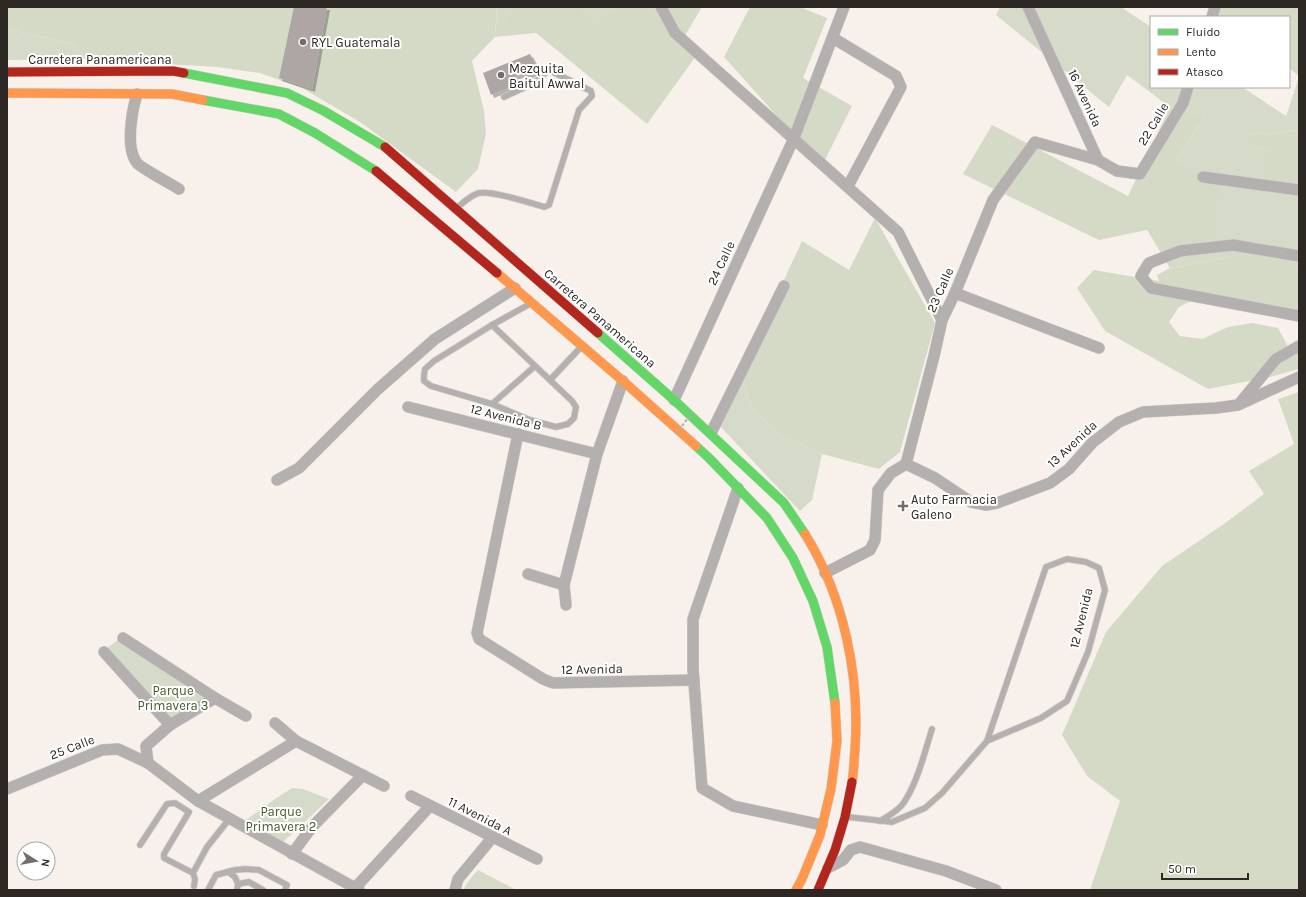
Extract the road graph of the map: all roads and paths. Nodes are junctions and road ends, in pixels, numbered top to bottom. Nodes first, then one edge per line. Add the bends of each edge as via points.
1 (661, 7) edge
2 (844, 7) edge
3 (1028, 7) edge
4 (833, 38) junction
5 (7, 72) edge
6 (1188, 88) edge
7 (7, 93) edge
8 (137, 94) junction
9 (504, 97) dead end
10 (794, 138) junction
11 (1098, 160) junction
12 (1202, 177) dead end
13 (848, 186) junction
14 (179, 189) dead end
15 (1299, 190) edge
16 (456, 209) junction
17 (1299, 256) edge
18 (784, 286) dead end
19 (515, 288) junction
20 (955, 293) junction
21 (531, 302) junction
22 (1299, 316) edge
23 (942, 320) junction
24 (492, 325) junction
25 (582, 346) junction
26 (1299, 346) edge
27 (1099, 348) dead end
28 (535, 366) junction
29 (1299, 377) edge
30 (550, 380) junction
31 (623, 381) junction
32 (674, 400) junction
33 (492, 404) junction
34 (1238, 405) junction
35 (408, 407) dead end
36 (694, 410) dead end
37 (711, 433) junction
38 (518, 434) junction
39 (676, 434) dead end
40 (597, 454) junction
41 (906, 464) junction
42 (277, 480) dead end
43 (738, 488) junction
44 (825, 573) junction
45 (528, 574) dead end
46 (564, 585) junction
47 (566, 605) dead end
48 (123, 638) dead end
49 (104, 652) dead end
50 (694, 680) junction
51 (215, 698) junction
52 (246, 716) dead end
53 (275, 723) dead end
54 (170, 725) junction
55 (932, 729) dead end
56 (296, 741) junction
57 (987, 741) junction
58 (148, 763) junction
59 (363, 775) junction
60 (384, 786) dead end
61 (7, 788) edge
62 (411, 796) dead end
63 (198, 801) junction
64 (430, 806) junction
65 (845, 817) junction
66 (230, 818) junction
67 (880, 821) junction
68 (822, 826) junction
69 (492, 838) junction
70 (140, 845) dead end
71 (292, 854) junction
72 (537, 859) dead end
73 (828, 868) junction
74 (228, 872) junction
75 (193, 873) junction
76 (194, 886) dead end
77 (238, 887) edge
78 (210, 889) edge
79 (357, 889) edge
80 (263, 890) edge
81 (286, 890) edge
82 (455, 890) edge
83 (796, 890) edge
84 (818, 890) edge
85 (996, 890) edge

1 - 10 street via 675,33
2 - 4 street, 24 Calle
3 - 11 street, 16 Avenida
4 - 10 street, 24 Calle
4 - 13 street via 896,76 901,87
5 - 16 highway, Carretera Panamericana via 173,71 287,94 324,111 388,150
6 - 11 street, 22 Calle via 1182,103 1140,174 1117,171
7 - 8 highway
8 - 14 street via 132,110 131,151 137,164
8 - 19 highway via 172,94 279,114 291,120 380,173
9 - 16 lane via 534,82 549,70 591,91 592,96 579,110 549,205 544,207 489,193 479,193
10 - 13 street
10 - 32 street, 24 Calle
11 - 20 street, 23 Calle via 1035,142 993,200
12 - 15 street
13 - 23 street via 898,232
16 - 32 highway, Carretera Panamericana
17 - 22 street via 1233,245 1180,251 1149,264 1141,276 1151,288
18 - 37 street
19 - 21 highway
19 - 42 street via 435,339 378,389 299,468
20 - 23 street, 23 Calle
20 - 27 street
21 - 24 lane
21 - 25 highway
23 - 41 street, 23 Calle
24 - 28 lane
24 - 33 lane via 434,361 425,369 424,375 424,381 431,386
25 - 30 lane
25 - 31 highway
26 - 34 street via 1276,359
28 - 30 lane
28 - 33 lane
29 - 34 street, 13 Avenida
30 - 33 lane via 576,407 574,418 568,424 556,427 530,420
31 - 40 street
31 - 43 highway via 709,458
32 - 37 highway, Carretera Panamericana
34 - 41 street, 13 Avenida via 1143,412 1119,422 1092,443 1069,469 1050,483 986,505 971,502 935,478
35 - 38 street, 12 Avenida B
36 - 39 path, bridge
37 - 44 highway, Carretera Panamericana via 784,502 806,536
38 - 40 street, 12 Avenida B
38 - 50 street, 12 Avenida via 477,632 479,639 553,683
40 - 46 street
41 - 44 street via 891,472 878,490 875,540 870,550
43 - 50 street via 693,619
43 - 68 highway via 767,518 793,558 813,601 828,647 835,694 837,742 831,789
44 - 65 highway, Carretera Panamericana via 850,652 855,693 854,769
45 - 46 street
46 - 47 street
48 - 51 street
49 - 54 street
50 - 68 street via 702,788 733,806
51 - 52 street
51 - 54 street
53 - 56 street
54 - 58 street via 146,746
55 - 67 lane via 906,800 892,814
56 - 59 street
56 - 63 street
57 - 57 lane, 12 Avenida via 1041,718 1067,701 1088,652 1105,590 1100,568 1068,559 1046,567
57 - 67 lane, 12 Avenida via 942,793 925,808 892,822
58 - 61 street, 25 Calle via 118,749 102,750
58 - 63 street, 25 Calle
59 - 60 street
59 - 71 street via 312,827
62 - 64 street, 11 Avenida A
63 - 66 street, 25 Calle
64 - 69 street, 11 Avenida A
64 - 79 street
65 - 67 lane, 12 Avenida
65 - 73 highway, Carretera Panamericana
66 - 71 street, 25 Calle
66 - 75 lane via 207,847
68 - 83 highway
69 - 72 street, 11 Avenida A
69 - 82 street via 458,879
70 - 75 lane via 167,804 175,803 189,812 164,858
71 - 79 street, 25 Calle
73 - 84 highway, Carretera Panamericana
73 - 85 street via 843,860 851,850 860,847 946,871
74 - 77 lane via 235,877
74 - 78 lane via 216,875
74 - 81 lane via 259,870 287,884
75 - 76 lane
77 - 80 lane via 249,882

